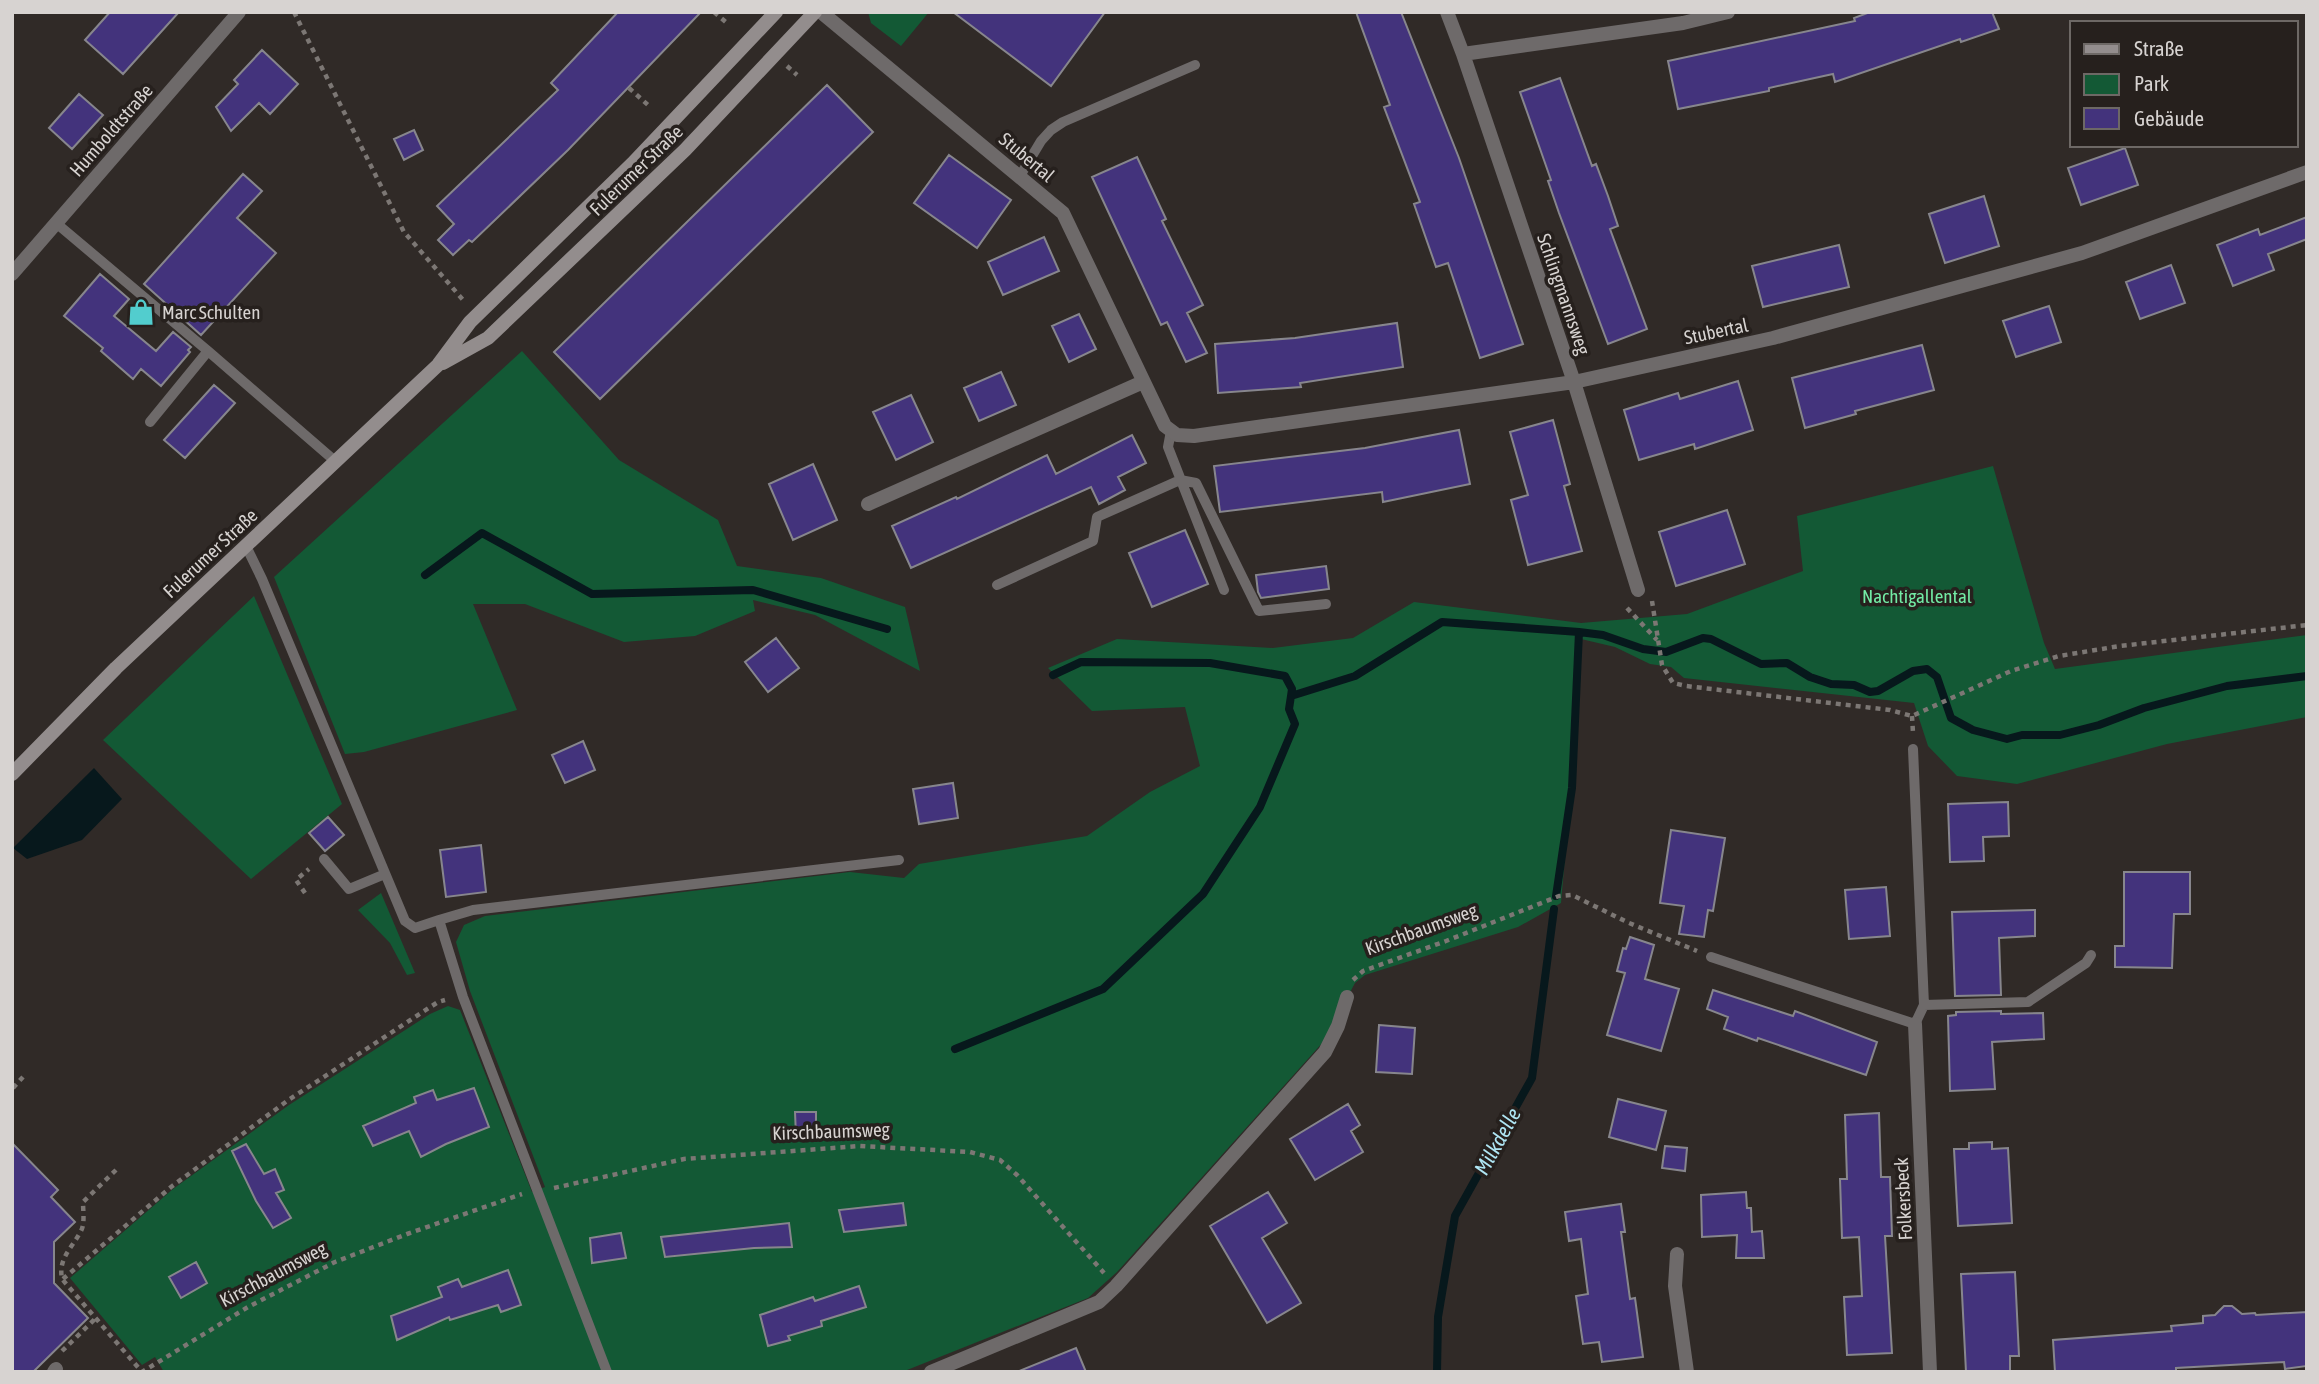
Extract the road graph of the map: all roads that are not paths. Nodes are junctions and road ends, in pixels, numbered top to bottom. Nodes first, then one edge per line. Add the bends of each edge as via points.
1 (239, 12) edge
2 (776, 12) edge
3 (815, 12) edge
4 (821, 12) edge
5 (1447, 12) edge
6 (1728, 12) edge
7 (1463, 54) junction
8 (1195, 65) dead end
9 (2307, 172) edge
10 (1020, 176) junction
11 (56, 223) junction
12 (12, 274) edge
13 (208, 351) junction
14 (438, 365) junction
15 (1143, 382) junction
16 (1574, 382) junction
17 (150, 422) dead end
18 (1171, 430) junction
19 (335, 461) junction
20 (1180, 481) junction
21 (868, 504) dead end
22 (246, 546) junction
23 (997, 585) dead end
24 (1224, 590) dead end
25 (1638, 590) road end
26 (1326, 604) dead end
27 (1913, 750) dead end
28 (12, 774) edge
29 (324, 859) dead end
30 (899, 860) dead end
31 (385, 874) junction
32 (439, 920) junction
33 (2091, 955) dead end
34 (1711, 957) road end
35 (1347, 997) road end
36 (1924, 1005) junction
37 (1915, 1024) junction
38 (1676, 1254) dead end
39 (960, 1366) edge
40 (607, 1372) edge
41 (931, 1372) edge
42 (1687, 1372) edge
43 (1930, 1372) edge

1 - 11 street, Humboldtstraße
2 - 14 main road, Fulerumer Straße via 633,163 470,322
3 - 14 main road, Fulerumer Straße via 685,150 488,338
4 - 10 street, Stubertal
5 - 7 street, Schlingmannsweg
6 - 7 street via 1682,23
7 - 16 street, Schlingmannsweg
8 - 10 lane via 1063,122 1051,130
9 - 16 street, Stubertal via 2082,253 1773,338
10 - 15 street, Stubertal via 1063,213
11 - 12 street, Humboldtstraße
11 - 13 lane
13 - 17 lane
13 - 19 lane
14 - 19 main road, Fulerumer Straße
15 - 18 street, Stubertal
15 - 21 street
16 - 18 street, Stubertal via 1194,436
16 - 25 street, Schlingmannsweg
18 - 20 lane via 1168,447
19 - 22 main road, Fulerumer Straße
20 - 23 lane via 1097,517 1093,541
20 - 24 lane
20 - 26 lane via 1196,483 1259,611
22 - 28 main road, Fulerumer Straße
22 - 31 lane
27 - 36 lane, Folkersbeck
29 - 31 lane via 349,889
30 - 32 lane via 473,910
31 - 32 lane via 405,921 415,928
32 - 40 lane via 463,997
33 - 36 lane via 2028,1002
34 - 37 lane
35 - 39 street via 1325,1052 1116,1286 1099,1301
36 - 37 lane, Folkersbeck
37 - 43 street, Folkersbeck
38 - 42 street via 1675,1286
39 - 41 street

